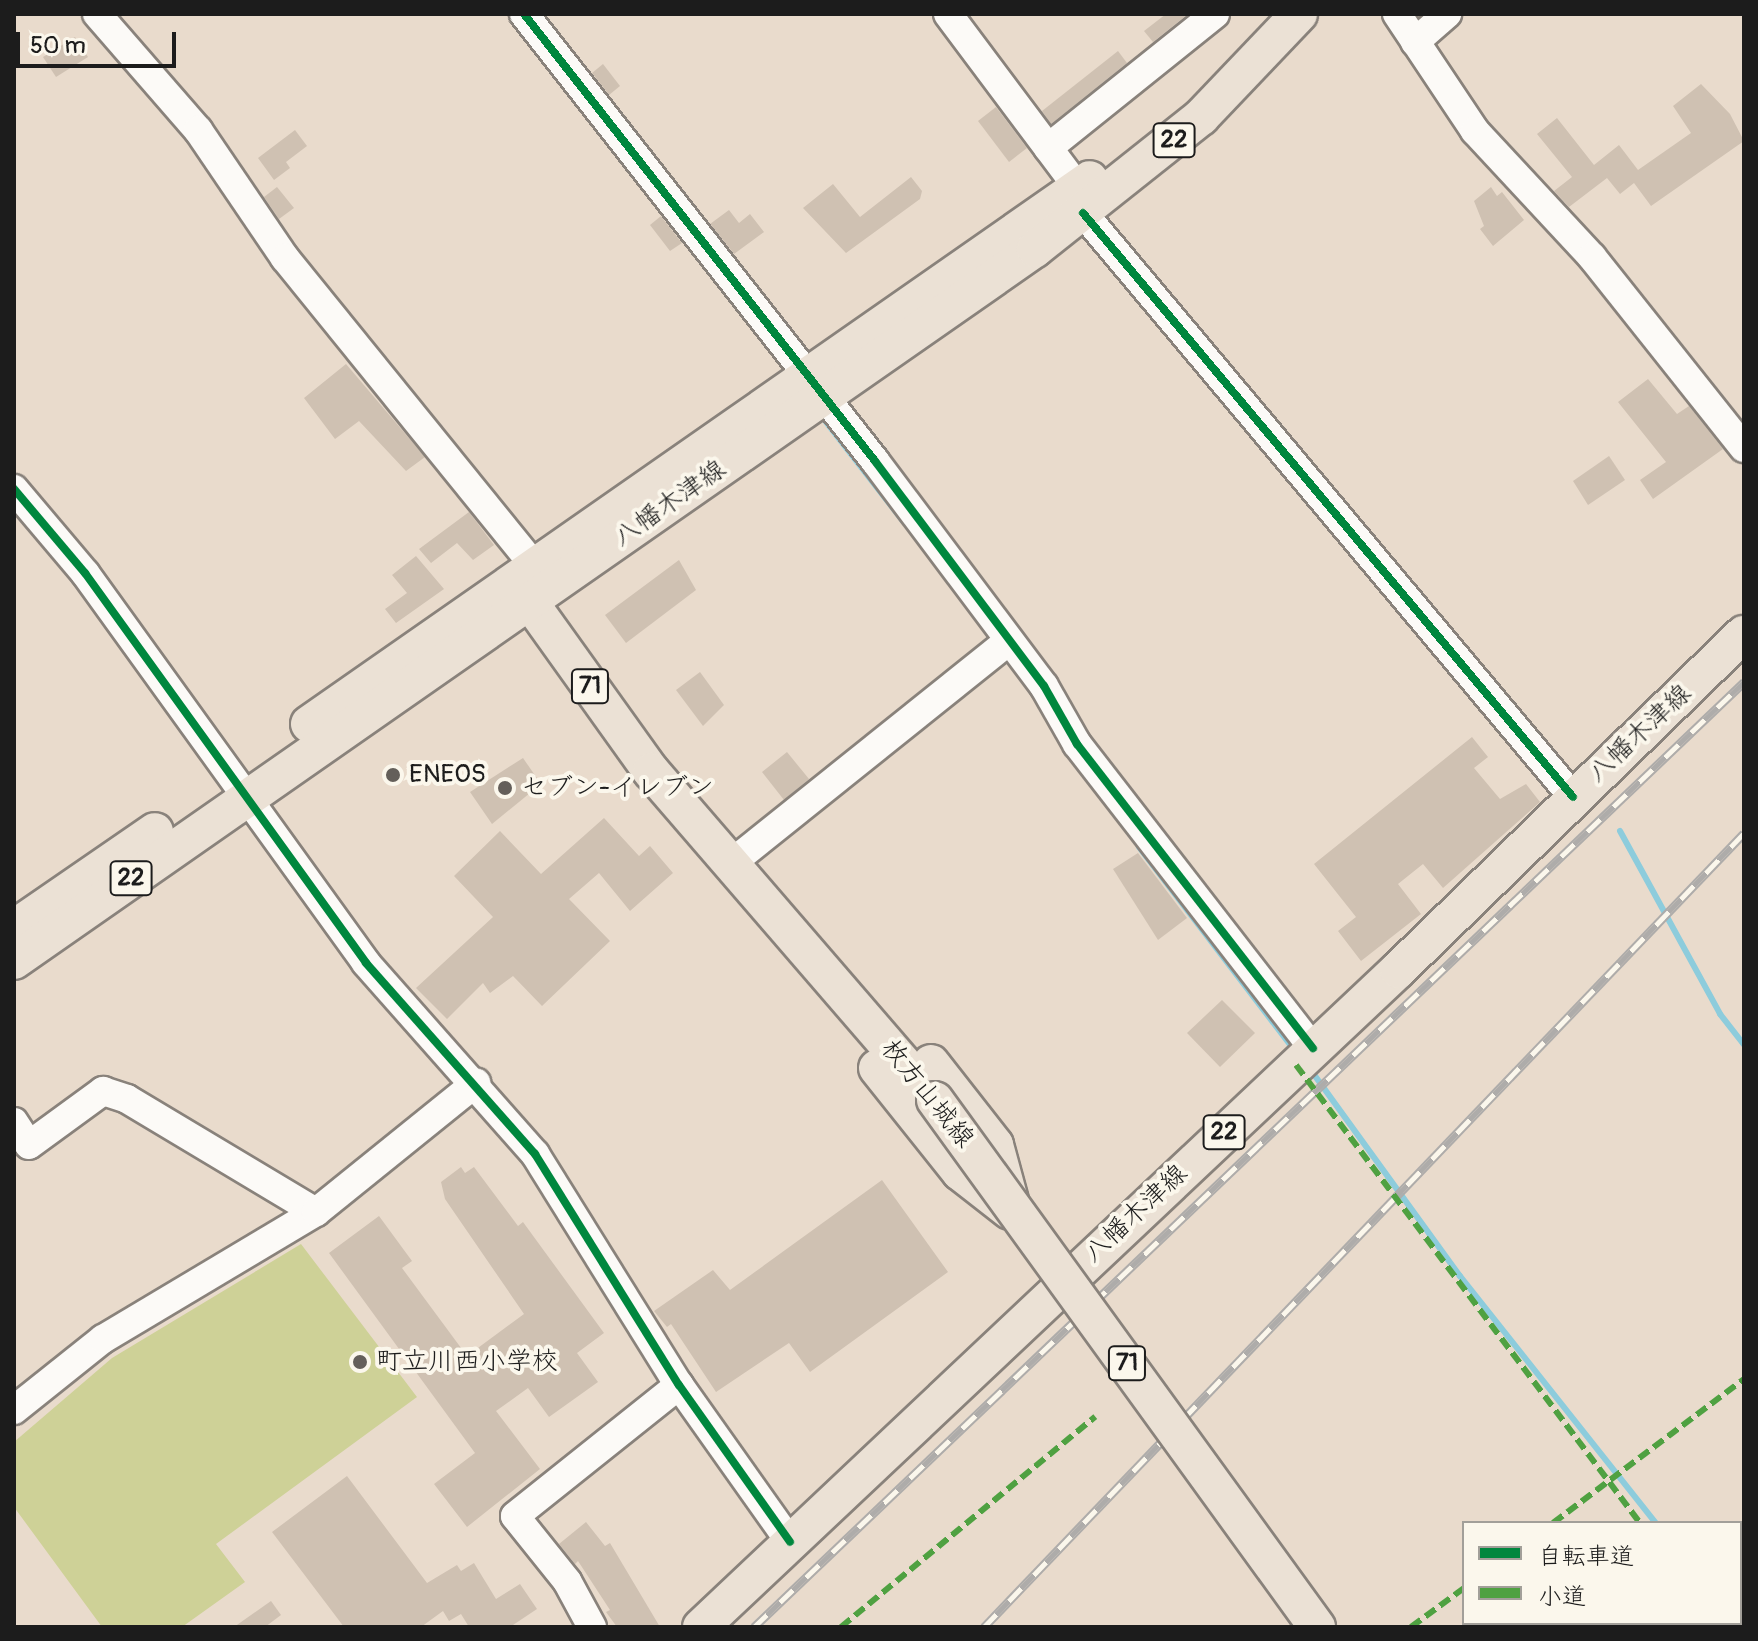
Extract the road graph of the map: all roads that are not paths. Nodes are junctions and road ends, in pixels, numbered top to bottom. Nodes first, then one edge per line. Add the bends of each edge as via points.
1 (524, 14) edge
2 (948, 14) edge
3 (1215, 14) edge
4 (1282, 14) edge
5 (1299, 14) edge
6 (1397, 14) edge
7 (1447, 14) edge
8 (104, 16) edge
9 (1415, 42) junction
10 (1048, 148) junction
11 (1080, 200) junction
12 (816, 385) junction
13 (1744, 448) edge
14 (14, 489) edge
15 (532, 583) junction
16 (1744, 634) edge
17 (1009, 641) junction
18 (651, 771) junction
19 (242, 786) junction
20 (1573, 797) junction
21 (744, 853) junction
22 (14, 928) edge
23 (14, 961) edge
24 (1313, 1048) junction
25 (476, 1083) junction
26 (14, 1122) edge
27 (316, 1212) junction
28 (1013, 1214) junction
29 (1063, 1281) junction
30 (679, 1385) junction
31 (14, 1410) edge
32 (790, 1542) junction
33 (592, 1627) edge
34 (701, 1627) edge
35 (1317, 1627) edge

1 - 12 street
2 - 10 street
3 - 10 street
4 - 11 main road, 八幡木津線 / 22 via 1197,99
5 - 11 main road, 八幡木津線 / 22 via 1223,97
6 - 9 street
7 - 9 street
8 - 15 street via 198,130 285,258
9 - 13 street via 1475,131 1592,257
10 - 11 street
11 - 12 main road, 八幡木津線 / 22
11 - 20 street
12 - 15 main road, 八幡木津線 / 22
12 - 17 street
14 - 19 street via 85,573
15 - 18 main road, 枚方山城線 / 71
15 - 19 main road, 八幡木津線 / 22
16 - 20 main road, 八幡木津線 / 22
17 - 21 street
17 - 24 street via 1044,686 1077,744
18 - 21 main road, 71
18 - 28 main road, 71 via 709,861 799,980 960,1172
18 - 35 main road, 枚方山城線 / 71, bridge via 935,1100
19 - 22 main road, 八幡木津線 / 22
19 - 23 main road, 八幡木津線 / 22
19 - 25 street via 366,963
20 - 24 main road, 八幡木津線 / 22
21 - 28 main road, 71 via 851,968 995,1145
24 - 29 main road, 八幡木津線 / 22
25 - 27 street
25 - 30 street via 557,1186
26 - 27 street via 29,1145 103,1091 127,1099
27 - 31 street via 103,1339
28 - 29 main road, 71
29 - 32 main road, 八幡木津線 / 22
30 - 32 street
30 - 33 street via 515,1516 567,1581
32 - 34 main road, 八幡木津線 / 22

